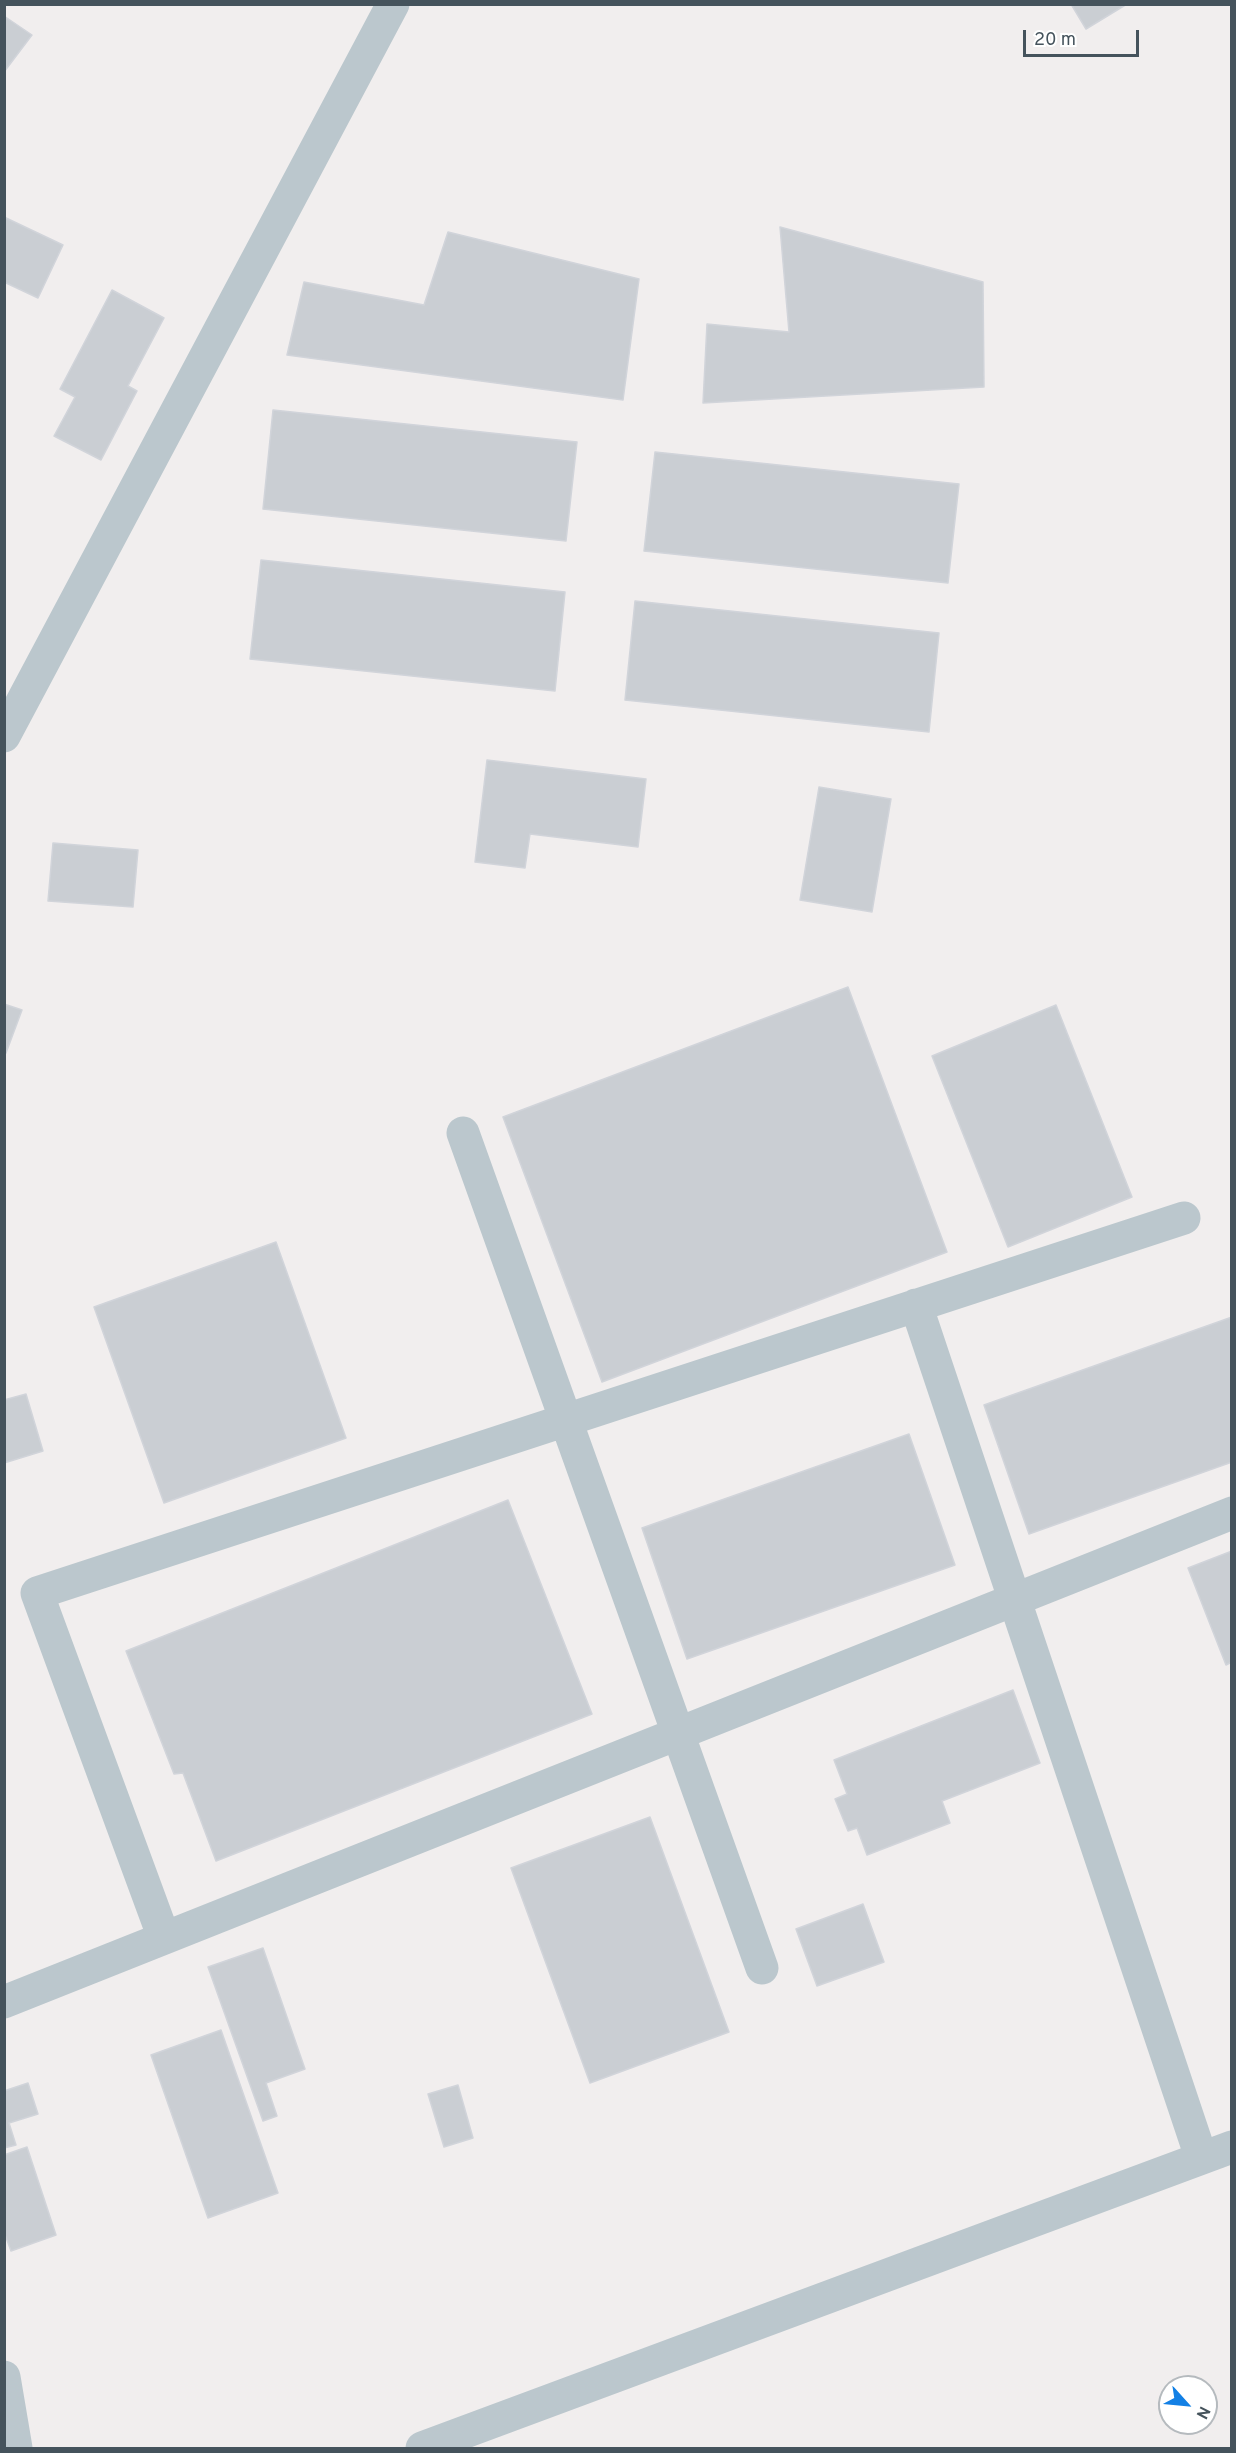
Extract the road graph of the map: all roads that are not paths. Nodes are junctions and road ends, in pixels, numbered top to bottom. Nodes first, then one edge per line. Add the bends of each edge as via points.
1 (393, 4) edge
2 (4, 736) edge
3 (463, 1133) dead end
4 (1184, 1218) dead end
5 (916, 1305) junction
6 (566, 1420) junction
7 (1232, 1514) edge
8 (1016, 1599) junction
9 (678, 1734) junction
10 (164, 1938) junction
11 (762, 1968) dead end
12 (4, 2002) edge
13 (1216, 2152) edge
14 (4, 2377) edge
15 (16, 2448) edge
16 (422, 2448) edge

1 - 2 street
3 - 6 street
4 - 5 street
5 - 6 street
5 - 8 street
6 - 9 street
6 - 10 street via 37,1593
7 - 8 street
8 - 9 street
8 - 13 street
9 - 10 street
9 - 11 street
10 - 12 street
13 - 16 street
14 - 15 street

